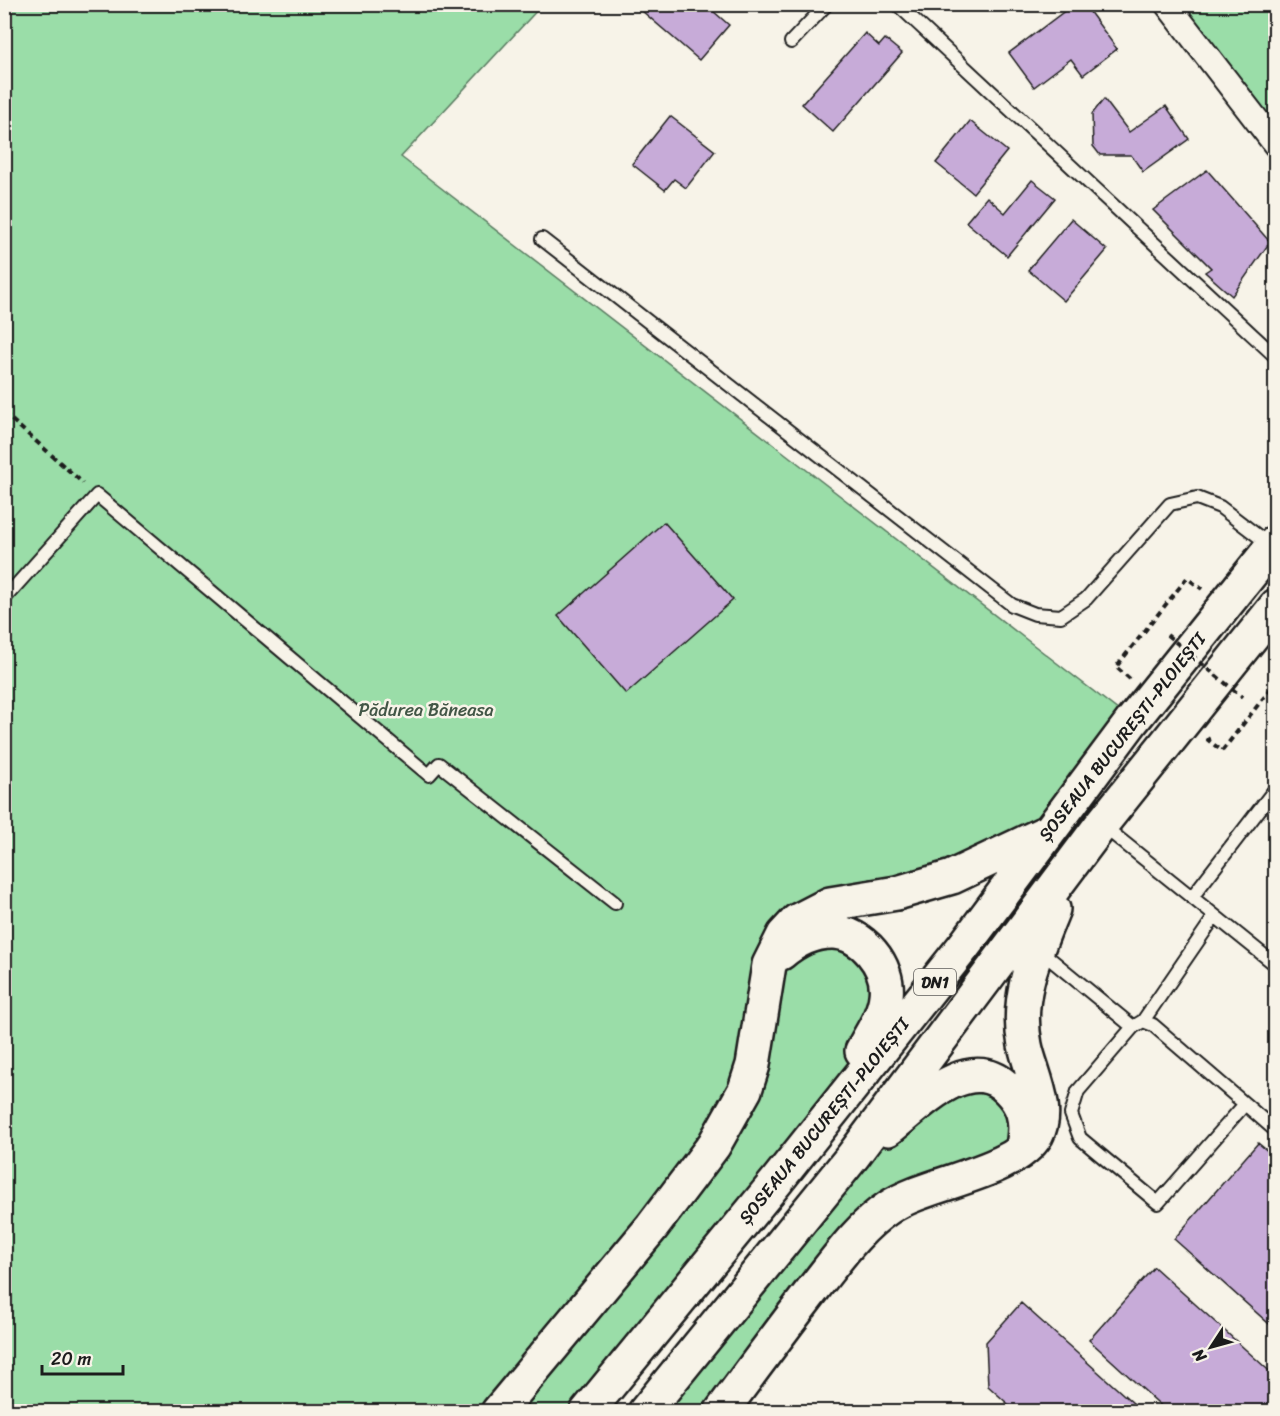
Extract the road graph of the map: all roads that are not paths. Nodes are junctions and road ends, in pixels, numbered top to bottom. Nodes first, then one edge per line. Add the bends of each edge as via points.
1 (827, 4) edge
2 (897, 4) edge
3 (1167, 4) edge
4 (791, 42) dead end
5 (1275, 145) edge
6 (542, 239) dead end
7 (1275, 357) edge
8 (1274, 544) edge
9 (4, 599) edge
10 (1275, 606) edge
11 (1275, 788) edge
12 (1101, 825) junction
13 (1048, 832) junction
14 (1070, 866) junction
15 (1192, 897) junction
16 (615, 903) dead end
17 (1215, 916) junction
18 (1037, 948) junction
19 (769, 965) junction
20 (1275, 965) edge
21 (1138, 1024) junction
22 (1245, 1104) junction
23 (818, 1129) junction
24 (1275, 1131) edge
25 (1020, 1151) junction
26 (853, 1156) junction
27 (498, 1412) edge
28 (587, 1412) edge
29 (645, 1412) edge
30 (721, 1412) edge

1 - 4 lane
2 - 7 lane
3 - 5 street
6 - 8 lane via 1020,608 1035,614 1061,616 1086,599 1170,504 1197,498 1220,507
8 - 13 highway, ȘOSEAUA BUCUREȘTI-PLOIEȘTI / DN1
9 - 16 lane via 97,495 429,775 439,764
10 - 12 highway, ȘOSEAUA BUCUREȘTI-PLOIEȘTI / DN1
11 - 15 lane
12 - 14 highway, ȘOSEAUA BUCUREȘTI-PLOIEȘTI / DN1
12 - 15 lane
13 - 19 highway via 952,877 897,893 830,904 811,912 784,935
13 - 23 highway, ȘOSEAUA BUCUREȘTI-PLOIEȘTI / DN1 via 964,946
14 - 18 highway
14 - 26 highway, ȘOSEAUA BUCUREȘTI-PLOIEȘTI / DN1
15 - 17 lane
17 - 20 lane
17 - 21 lane
18 - 21 lane
18 - 25 highway via 1022,1010 1025,1047 1039,1095 1041,1125
19 - 23 highway via 800,939 832,932 848,935 864,945 882,967 886,995 878,1023
19 - 27 highway via 753,1065 745,1090 714,1145 652,1227
21 - 22 lane via 1153,1025
21 - 22 lane via 1078,1091 1071,1114 1080,1138 1154,1202 1162,1201
22 - 24 lane
23 - 28 highway, ȘOSEAUA BUCUREȘTI-PLOIEȘTI / DN1
25 - 26 highway via 1026,1125 1016,1098 992,1078 975,1074 940,1089
25 - 30 highway via 992,1167 905,1198 875,1218 842,1252
26 - 29 highway, ȘOSEAUA BUCUREȘTI-PLOIEȘTI / DN1

